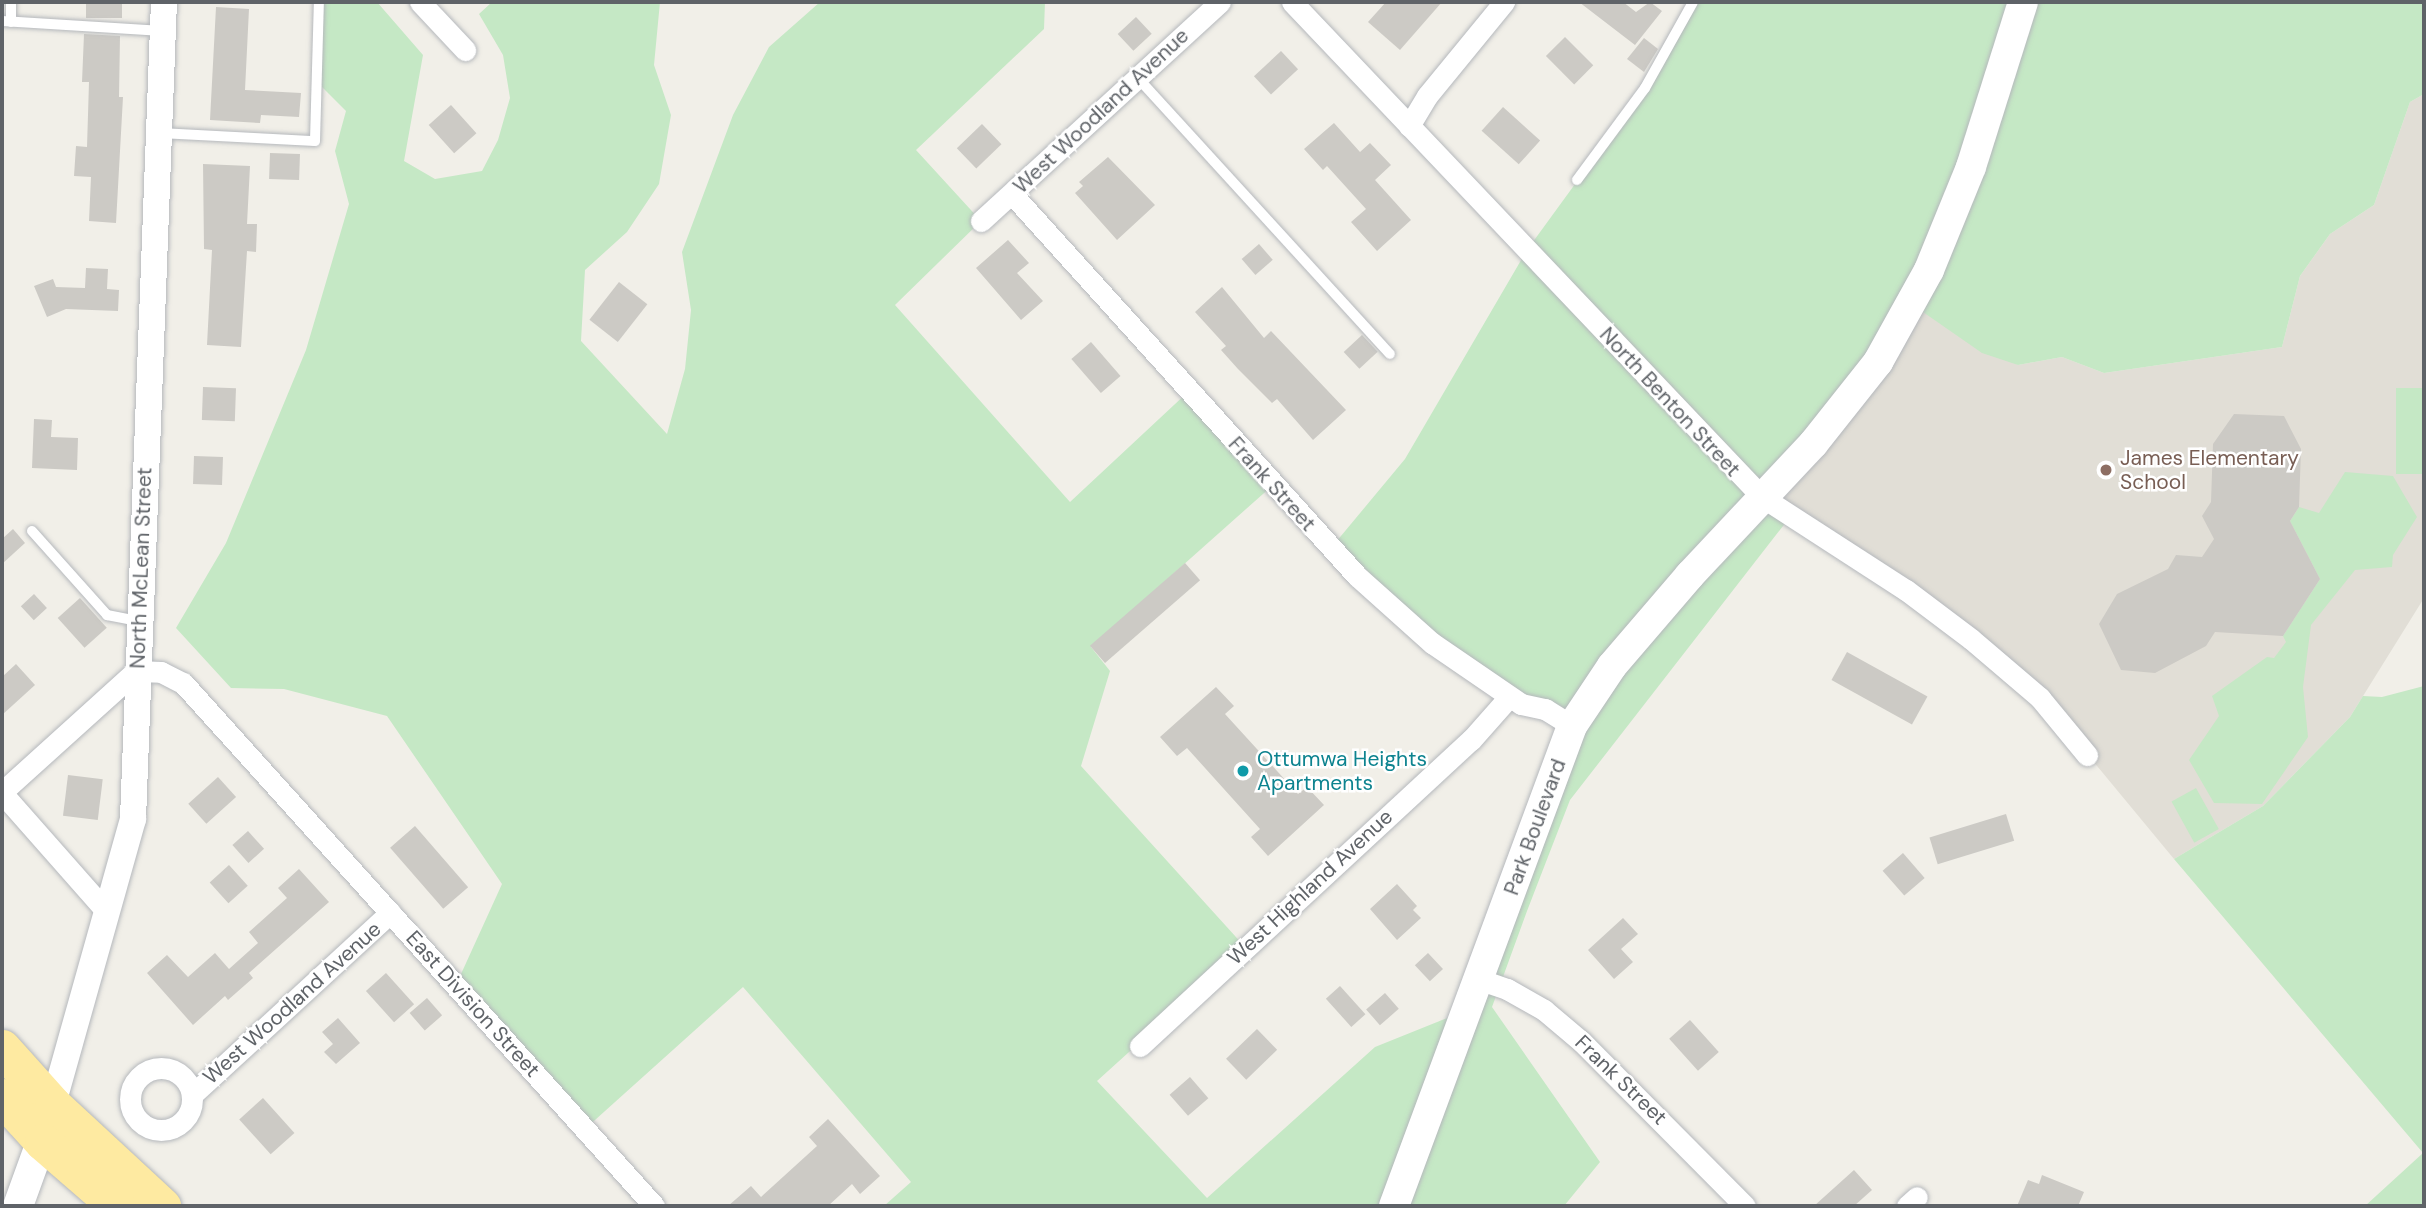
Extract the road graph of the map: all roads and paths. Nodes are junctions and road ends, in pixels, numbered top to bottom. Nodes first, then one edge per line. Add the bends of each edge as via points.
1 (11, 2) edge
2 (164, 2) edge
3 (319, 2) edge
4 (420, 2) edge
5 (1220, 2) edge
6 (1292, 2) edge
7 (1504, 2) edge
8 (1693, 2) edge
9 (2023, 2) edge
10 (6, 22) edge
11 (163, 31) junction
12 (465, 50) dead end
13 (1137, 77) junction
14 (1409, 126) junction
15 (160, 133) junction
16 (1577, 180) dead end
17 (1012, 194) junction
18 (981, 221) dead end
19 (1390, 354) dead end
20 (1762, 497) junction
21 (32, 531) dead end
22 (138, 621) junction
23 (136, 671) junction
24 (1509, 697) junction
25 (1572, 726) junction
26 (2087, 755) dead end
27 (2, 792) edge
28 (106, 911) junction
29 (390, 913) junction
30 (1478, 979) junction
31 (1140, 1046) dead end
32 (2, 1048) edge
33 (193, 1094) dead end
34 (2, 1097) edge
35 (48, 1123) junction
36 (18, 1206) edge
37 (117, 1206) edge
38 (162, 1206) edge
39 (654, 1206) edge
40 (1394, 1206) edge
41 (1745, 1206) edge

1 - 10 lane
2 - 11 street, North McLean Street
3 - 15 lane via 314,141
4 - 12 street
5 - 13 street, West Woodland Avenue
6 - 14 street, North Benton Street
7 - 14 street via 1427,96
8 - 16 lane via 1685,24 1645,88
9 - 20 main road, Park Boulevard via 1971,167 1929,270 1878,362
10 - 11 lane
11 - 15 street, North McLean Street
13 - 17 street, West Woodland Avenue
13 - 19 lane
14 - 20 street, North Benton Street
15 - 22 street, North McLean Street
17 - 18 street, West Woodland Avenue
17 - 24 street, Frank Street via 1357,576 1432,643
20 - 25 main road, Park Boulevard via 1612,666
20 - 26 street, North Benton Street via 1906,590 1971,639 2040,698
21 - 22 lane via 107,615
22 - 23 street, North McLean Street
23 - 27 street
23 - 28 street, North McLean Street via 133,819
23 - 29 street, East Division Street via 161,672 183,683
24 - 25 street, Frank Street via 1545,709
24 - 31 street, West Highland Avenue via 1471,740
25 - 30 main road, Park Boulevard
27 - 28 street
28 - 35 street, North McLean Street
29 - 33 street, West Woodland Avenue
29 - 39 street, East Division Street
30 - 40 main road, Park Boulevard
30 - 41 street, Frank Street via 1544,1010 1583,1042
32 - 35 highway
34 - 35 highway
35 - 36 main road
35 - 37 highway
35 - 38 highway

